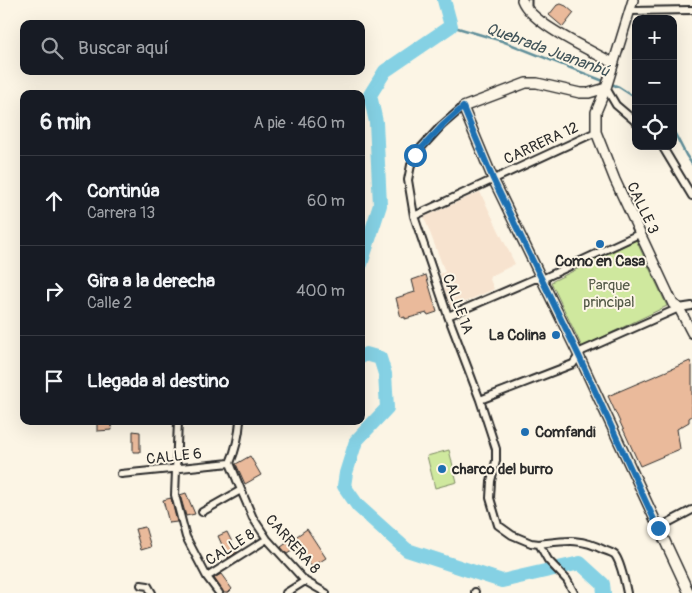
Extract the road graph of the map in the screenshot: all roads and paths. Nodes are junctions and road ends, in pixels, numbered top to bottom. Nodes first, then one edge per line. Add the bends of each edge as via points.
1 (522, 0) edge
2 (530, 0) edge
3 (633, 0) edge
4 (692, 10) edge
5 (529, 11) junction
6 (631, 11) junction
7 (613, 65) junction
8 (606, 87) junction
9 (463, 107) junction
10 (632, 119) edge
11 (596, 132) junction
12 (664, 150) edge
13 (493, 179) junction
14 (692, 196) edge
15 (414, 216) junction
16 (639, 234) junction
17 (542, 279) junction
18 (692, 306) edge
19 (679, 308) junction
20 (448, 316) junction
21 (692, 333) edge
22 (579, 356) junction
23 (480, 400) junction
24 (178, 425) edge
25 (240, 425) edge
26 (230, 462) junction
27 (176, 469) junction
28 (121, 474) dead end
29 (240, 490) junction
30 (692, 510) edge
31 (202, 512) dead end
32 (658, 528) junction
33 (267, 539) junction
34 (539, 544) junction
35 (206, 577) junction
36 (305, 580) junction
37 (141, 585) dead end
38 (152, 593) edge
39 (219, 593) edge
40 (286, 593) edge
41 (326, 593) edge
42 (574, 593) edge
43 (627, 593) edge
44 (689, 593) edge

1 - 5 main road
2 - 5 lane
3 - 6 main road, CALLE 3
4 - 6 street
5 - 7 main road via 549,28
6 - 7 main road, CALLE 3
7 - 8 main road, CALLE 3
8 - 9 main road via 580,93 526,83
8 - 10 street via 616,106
8 - 11 main road, CALLE 3 via 596,112
9 - 13 main road
9 - 15 street, CALLE 1A via 418,151 413,160 408,180
11 - 13 street, CARRERA 12
11 - 16 main road, CALLE 3
12 - 14 street
13 - 15 street, CARRERA 12
13 - 17 main road
15 - 20 street, CALLE 1A
16 - 17 street
16 - 19 main road, CALLE 3 via 673,304
17 - 20 street via 534,279
17 - 22 main road
18 - 19 street
19 - 21 main road, CALLE 3
19 - 22 street via 582,351
20 - 23 street, CALLE 1A
22 - 23 street via 573,364
22 - 32 main road
23 - 34 street, CALLE 1A via 496,449 490,498 498,525 512,535
24 - 27 street
25 - 26 street
26 - 27 street, CALLE 6
26 - 29 street, CARRERA 8
27 - 28 street, CALLE 6
27 - 35 street via 175,496 186,537
29 - 31 street
29 - 33 street, CARRERA 8
30 - 32 street
32 - 44 main road
33 - 35 street, CALLE 8
33 - 36 street, CARRERA 8
34 - 42 street
34 - 43 street via 580,541 615,555 624,575
35 - 39 street
36 - 40 street
36 - 41 street, CARRERA 8
37 - 38 street via 148,586

